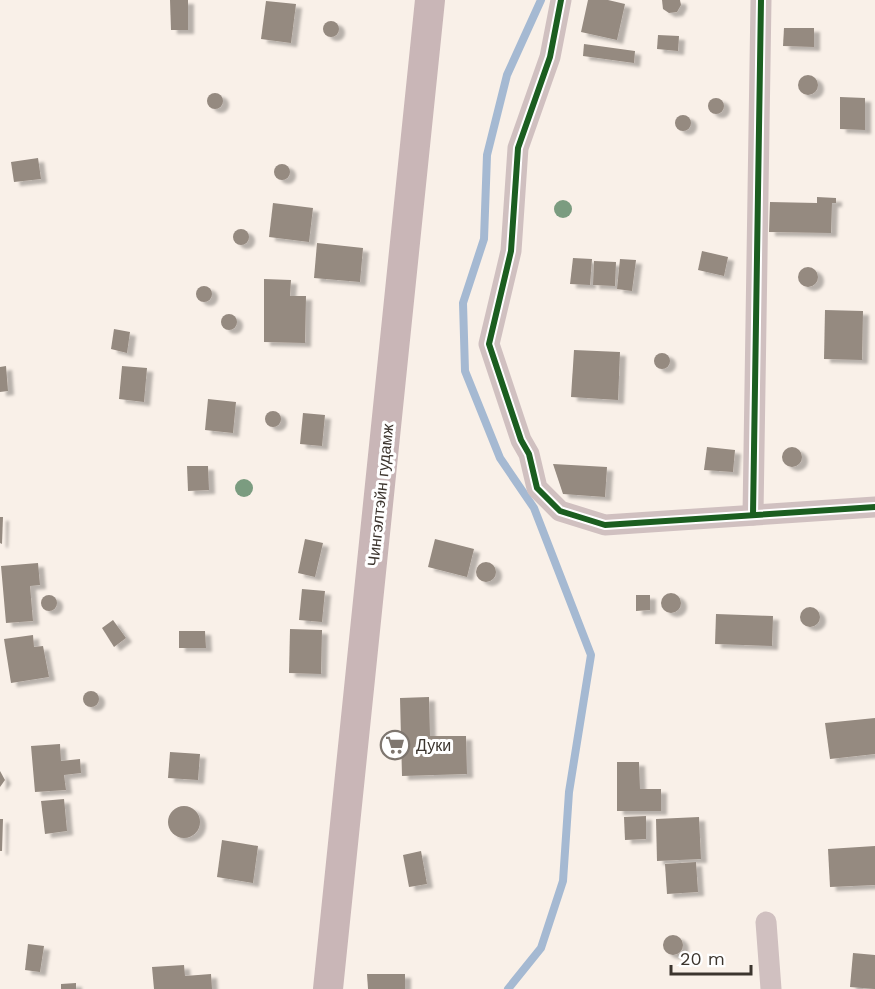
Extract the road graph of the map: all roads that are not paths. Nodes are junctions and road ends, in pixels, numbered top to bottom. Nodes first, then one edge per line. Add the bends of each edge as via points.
1 (430, 0) edge
2 (561, 0) edge
3 (761, 0) edge
4 (875, 507) edge
5 (753, 515) junction
6 (766, 922) dead end
7 (328, 989) edge
8 (771, 989) edge

1 - 7 main road, Чингэлтэйн гудамж
2 - 5 street via 550,57 518,148 511,251 489,344 529,454 537,488 560,511 605,525
3 - 5 street
4 - 5 street
6 - 8 street

